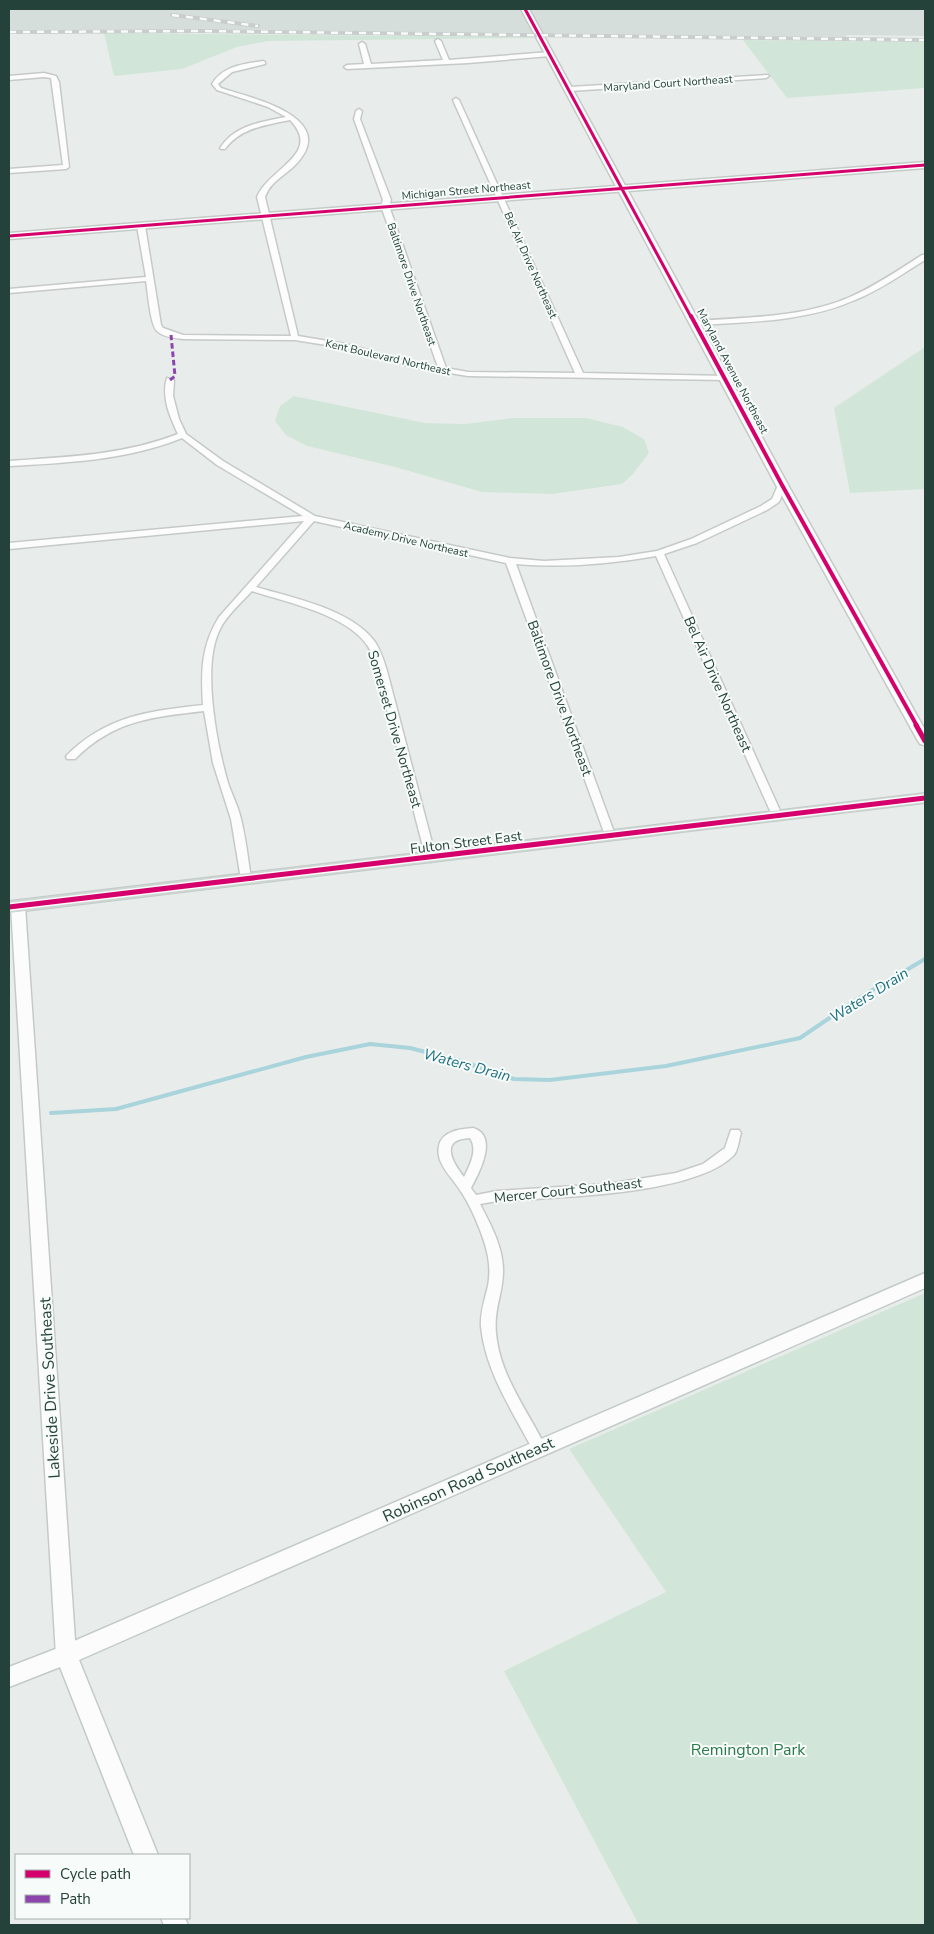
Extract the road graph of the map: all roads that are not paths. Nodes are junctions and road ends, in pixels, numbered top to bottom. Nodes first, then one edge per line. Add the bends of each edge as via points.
1 (525, 9) edge
2 (438, 41) dead end
3 (362, 44) dead end
4 (550, 54) junction
5 (447, 62) junction
6 (263, 63) dead end
7 (368, 66) junction
8 (347, 67) dead end
9 (766, 76) dead end
10 (9, 78) edge
11 (570, 89) junction
12 (456, 100) dead end
13 (359, 111) dead end
14 (291, 118) junction
15 (223, 148) dead end
16 (925, 165) edge
17 (9, 171) edge
18 (622, 187) junction
19 (501, 197) junction
20 (385, 206) junction
21 (264, 216) junction
22 (141, 226) junction
23 (9, 236) edge
24 (925, 257) edge
25 (148, 280) junction
26 (9, 291) edge
27 (696, 324) junction
28 (295, 338) junction
29 (442, 371) junction
30 (580, 376) junction
31 (726, 378) junction
32 (170, 380) dead end
33 (183, 435) junction
34 (9, 464) edge
35 (782, 485) junction
36 (312, 518) junction
37 (9, 546) edge
38 (659, 553) junction
39 (510, 561) junction
40 (250, 588) junction
41 (209, 707) junction
42 (925, 741) edge
43 (71, 757) dead end
44 (925, 798) edge
45 (777, 815) junction
46 (610, 835) junction
47 (431, 858) junction
48 (246, 879) junction
49 (14, 907) edge
50 (735, 1134) dead end
51 (465, 1188) dead end
52 (472, 1201) junction
53 (925, 1280) edge
54 (539, 1448) junction
55 (66, 1655) junction
56 (9, 1677) edge
57 (146, 1854) edge

1 - 4 street, Maryland Avenue Northeast
2 - 5 street
3 - 7 street
4 - 5 street
4 - 11 street, Maryland Avenue Northeast
5 - 7 street
6 - 14 street via 229,72 218,79 216,87 269,106
7 - 8 street
9 - 11 street, Maryland Court Northeast
10 - 17 street via 51,76 56,82 66,167
11 - 18 street, Maryland Avenue Northeast
12 - 19 street, Bel Air Drive Northeast
13 - 20 street, Baltimore Drive Northeast via 357,119 387,200
14 - 15 street via 234,134
14 - 21 street via 301,129 304,138 302,149 294,162 262,191
16 - 18 main road, Michigan Street Northeast
18 - 19 main road, Michigan Street Northeast
18 - 27 street, Maryland Avenue Northeast
19 - 20 main road, Michigan Street Northeast
19 - 30 street, Bel Air Drive Northeast
20 - 21 main road, Michigan Street Northeast
20 - 29 street, Baltimore Drive Northeast
21 - 22 main road, Michigan Street Northeast
21 - 28 street
22 - 23 main road, Michigan Street Northeast
22 - 25 street
24 - 27 street via 859,295 821,309
25 - 26 street
25 - 28 street, Kent Boulevard Northeast via 157,325 171,335
27 - 31 street, Maryland Avenue Northeast
28 - 29 street, Kent Boulevard Northeast via 346,346
29 - 30 street, Kent Boulevard Northeast
30 - 31 street, Kent Boulevard Northeast
31 - 35 street, Maryland Avenue Northeast
32 - 33 street via 169,396
33 - 34 street via 127,452
33 - 36 street via 220,463
35 - 38 street, Academy Drive Northeast via 776,500 764,508 694,541
35 - 42 street, Maryland Avenue Northeast
36 - 37 street, Academy Drive Northeast
36 - 39 street, Academy Drive Northeast
36 - 40 street
38 - 39 street, Academy Drive Northeast via 568,564
38 - 45 street, Bel Air Drive Northeast
39 - 46 street, Baltimore Drive Northeast
40 - 41 street via 214,631 207,666
40 - 47 street, Somerset Drive Northeast via 340,618 369,640 382,671
41 - 43 street via 157,713 119,723 90,738
41 - 48 street via 222,780 236,818
44 - 45 main road, Fulton Street East
45 - 46 main road, Fulton Street East
46 - 47 main road, Fulton Street East
47 - 48 main road, Fulton Street East
48 - 49 main road, Fulton Street East
49 - 55 street, Lakeside Drive Southeast
50 - 52 street, Mercer Court Southeast via 730,1151 707,1166 678,1178 607,1189 497,1196
51 - 52 street
52 - 54 street via 496,1256 496,1278 489,1304 490,1343 498,1370
53 - 54 main road, Robinson Road Southeast
54 - 55 main road, Robinson Road Southeast
55 - 56 main road, Robinson Road Southeast
55 - 57 main road, Lakeside Drive Southeast

